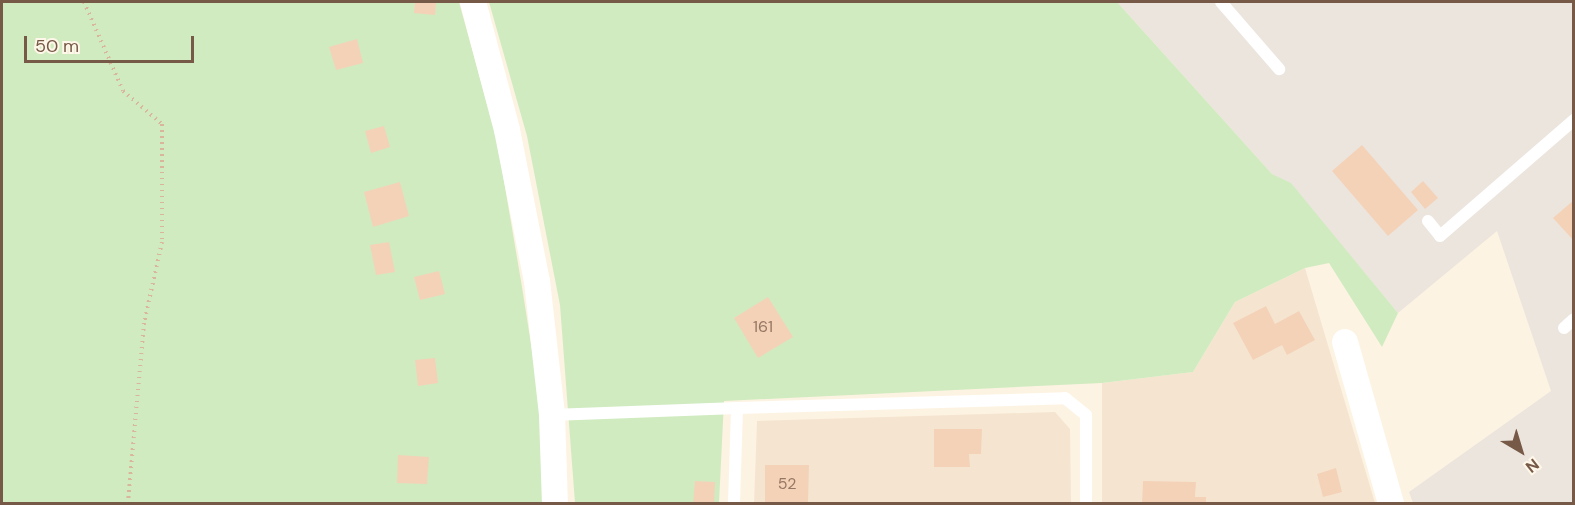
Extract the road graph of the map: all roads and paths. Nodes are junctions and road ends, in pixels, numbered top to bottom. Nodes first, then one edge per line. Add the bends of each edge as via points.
1 (84, 2) edge
2 (473, 2) edge
3 (1221, 2) edge
4 (1279, 69) dead end
5 (1574, 120) edge
6 (1428, 221) dead end
7 (1574, 319) edge
8 (1564, 328) dead end
9 (1346, 342) dead end
10 (737, 408) junction
11 (552, 415) junction
12 (128, 504) edge
13 (555, 504) edge
14 (734, 504) edge
15 (1086, 504) edge
16 (1392, 504) edge

1 - 12 path via 123,91 162,124 162,242 144,323
2 - 11 street via 507,129 537,281
3 - 4 lane
5 - 6 lane via 1440,236
7 - 8 lane
9 - 16 street
10 - 11 lane
10 - 14 lane
10 - 15 lane via 1065,398 1086,415
11 - 13 street

